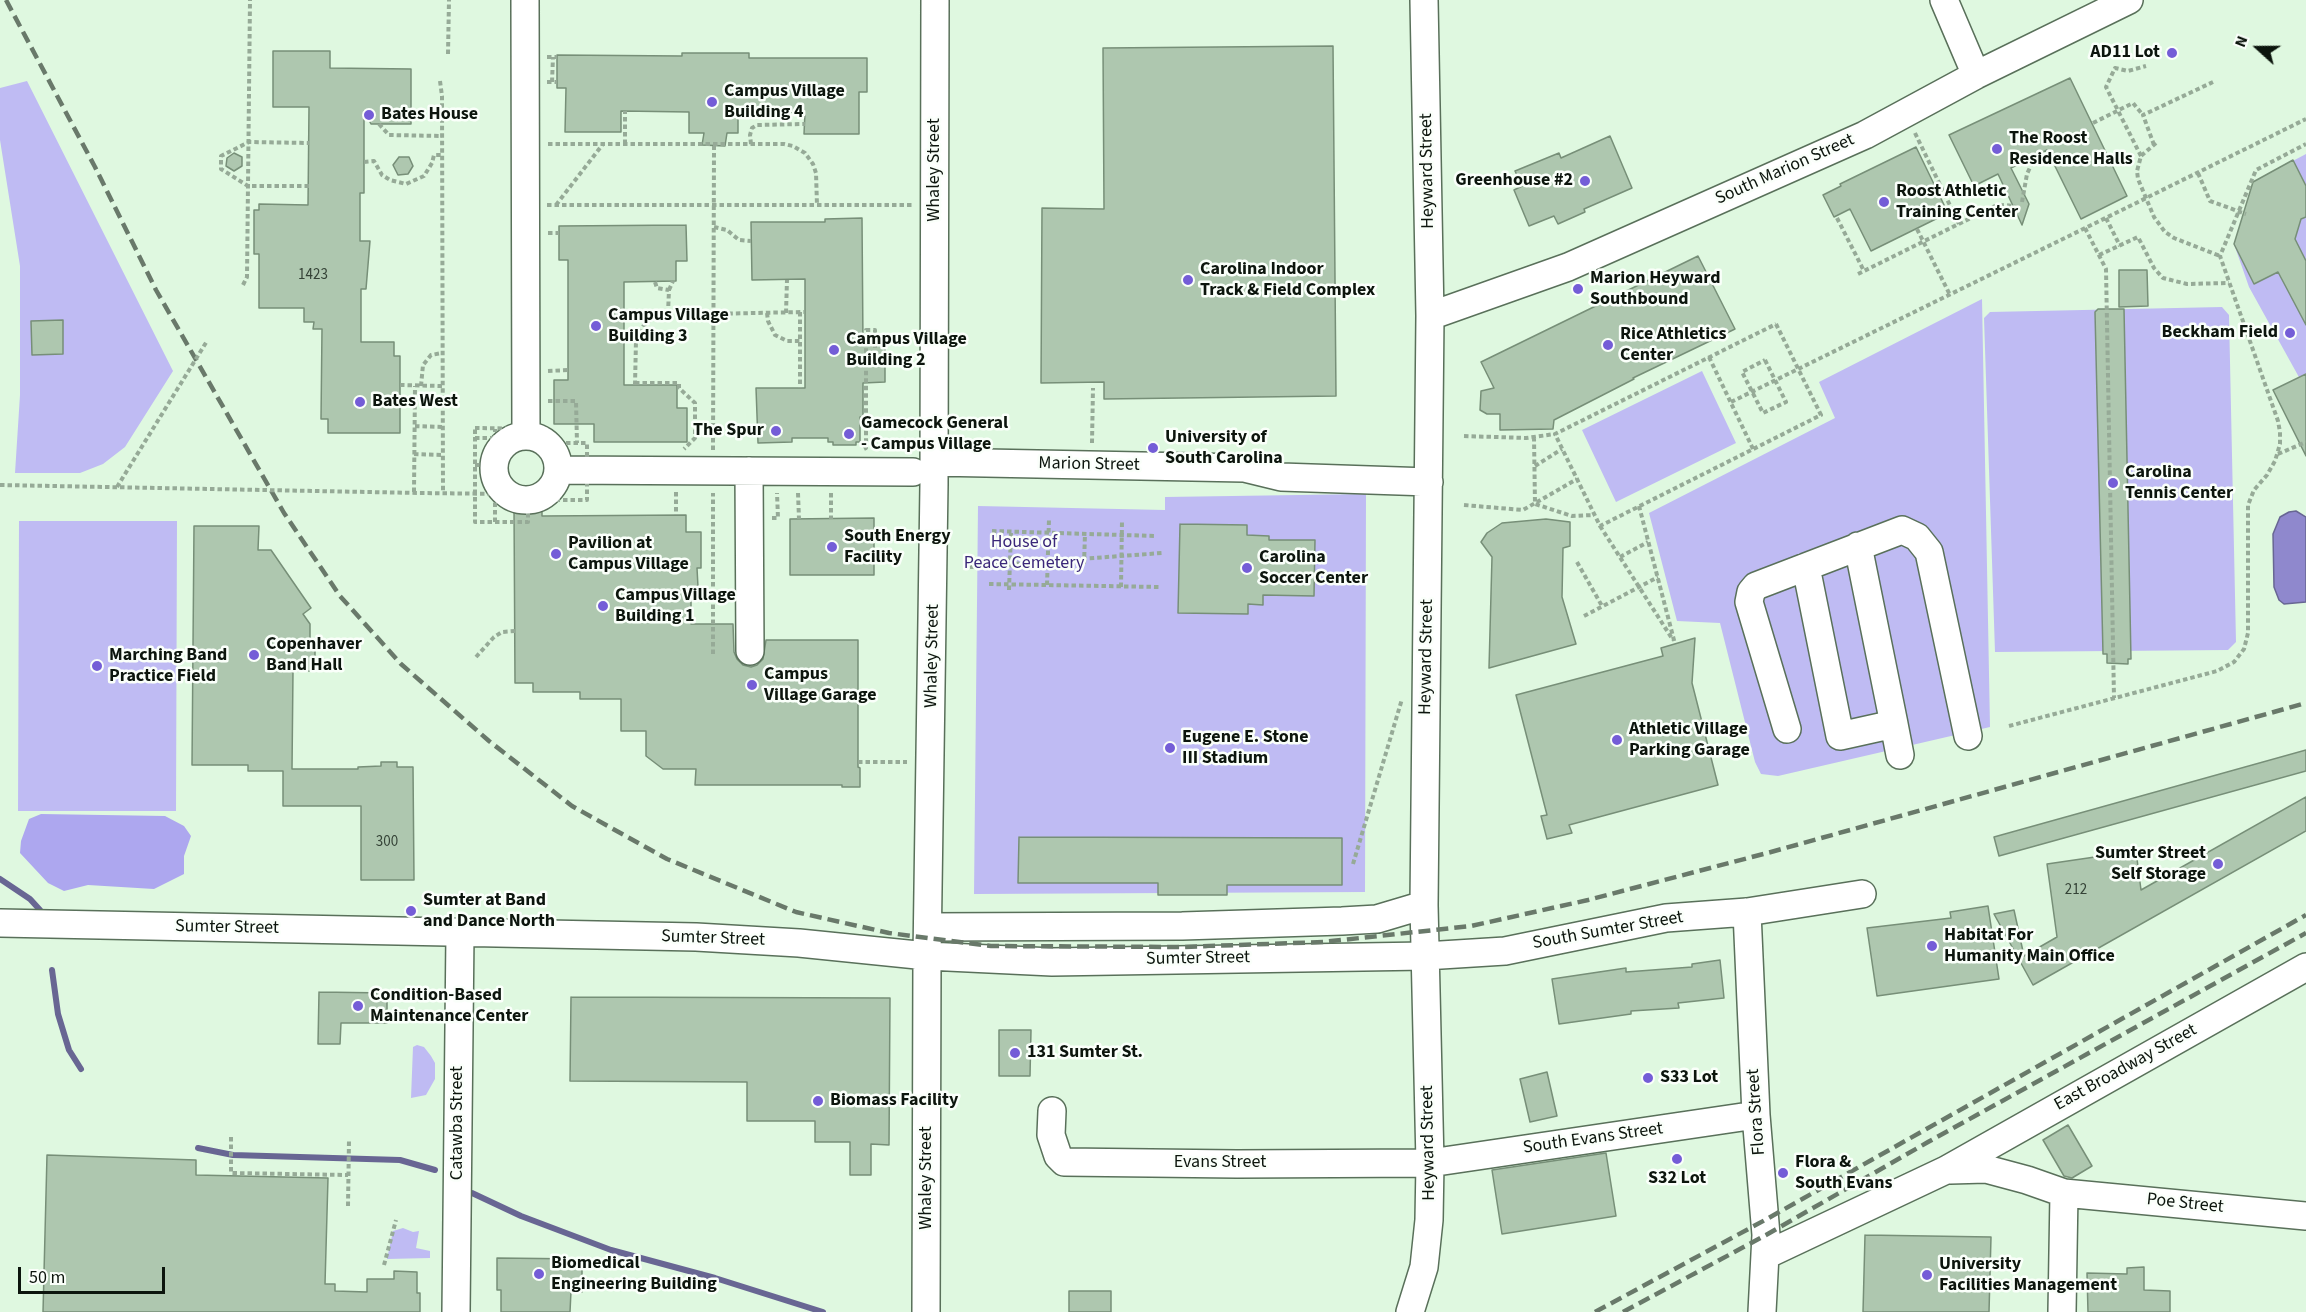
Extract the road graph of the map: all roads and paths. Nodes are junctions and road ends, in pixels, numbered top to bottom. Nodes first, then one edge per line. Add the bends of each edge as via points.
1 (250, 0) edge
2 (449, 0) edge
3 (525, 0) edge
4 (935, 0) edge
5 (1424, 0) edge
6 (1944, 0) edge
7 (2129, 0) edge
8 (448, 54) dead end
9 (553, 57) dead end
10 (2146, 66) dead end
11 (1976, 75) junction
12 (440, 81) dead end
13 (552, 82) dead end
14 (2213, 82) dead end
15 (2118, 110) junction
16 (625, 111) dead end
17 (1906, 113) junction
18 (2143, 115) junction
19 (2306, 119) edge
20 (2093, 123) dead end
21 (379, 124) dead end
22 (805, 124) dead end
23 (442, 136) junction
24 (249, 142) junction
25 (309, 142) dead end
26 (525, 144) junction
27 (603, 144) junction
28 (625, 144) junction
29 (751, 144) junction
30 (2306, 144) edge
31 (714, 146) dead end
32 (442, 155) junction
33 (2141, 156) junction
34 (2055, 157) dead end
35 (364, 162) dead end
36 (2198, 173) junction
37 (248, 186) junction
38 (309, 186) dead end
39 (2022, 202) dead end
40 (525, 205) junction
41 (555, 205) junction
42 (714, 205) junction
43 (817, 205) junction
44 (916, 205) dead end
45 (2015, 206) dead end
46 (2239, 211) junction
47 (2246, 214) dead end
48 (1838, 218) dead end
49 (2106, 218) junction
50 (1959, 224) junction
51 (714, 227) junction
52 (2085, 228) junction
53 (1917, 229) dead end
54 (751, 241) dead end
55 (1923, 242) junction
56 (2120, 246) junction
57 (2099, 255) junction
58 (2220, 256) junction
59 (1864, 271) junction
60 (1858, 274) dead end
61 (787, 280) dead end
62 (673, 281) dead end
63 (656, 282) dead end
64 (2229, 283) junction
65 (243, 285) dead end
66 (669, 290) junction
67 (1950, 295) junction
68 (668, 313) junction
69 (714, 313) junction
70 (767, 313) junction
71 (786, 313) junction
72 (1431, 316) junction
73 (207, 340) dead end
74 (800, 341) junction
75 (442, 353) junction
76 (1709, 357) junction
77 (899, 363) dead end
78 (1799, 370) junction
79 (1775, 381) junction
80 (400, 386) dead end
81 (415, 386) junction
82 (421, 386) junction
83 (442, 386) junction
84 (800, 388) dead end
85 (1093, 388) dead end
86 (1752, 392) junction
87 (526, 402) junction
88 (1731, 402) junction
89 (866, 424) junction
90 (415, 426) junction
91 (914, 426) dead end
92 (443, 427) junction
93 (1555, 434) junction
94 (517, 435) junction
95 (1464, 436) dead end
96 (1534, 437) junction
97 (475, 438) junction
98 (2306, 442) edge
99 (577, 443) junction
100 (1092, 447) dead end
101 (861, 449) dead end
102 (1562, 449) junction
103 (1753, 449) junction
104 (414, 454) junction
105 (443, 455) junction
106 (2277, 455) junction
107 (1534, 466) junction
108 (924, 467) junction
109 (558, 470) junction
110 (587, 470) junction
111 (676, 470) junction
112 (713, 471) junction
113 (749, 471) junction
114 (1429, 473) junction
115 (1577, 479) junction
116 (499, 482) junction
117 (0, 485) edge
118 (117, 487) junction
119 (414, 492) junction
120 (443, 493) junction
121 (475, 494) junction
122 (1535, 504) junction
123 (1464, 506) dead end
124 (1639, 506) junction
125 (1595, 514) junction
126 (676, 515) dead end
127 (1049, 519) dead end
128 (1122, 521) dead end
129 (495, 522) junction
130 (1600, 526) junction
131 (992, 531) dead end
132 (1011, 532) junction
133 (1049, 533) junction
134 (1085, 534) junction
135 (1122, 535) junction
136 (1155, 536) dead end
137 (1649, 542) junction
138 (1858, 546) junction
139 (1161, 553) dead end
140 (1121, 556) junction
141 (1620, 557) junction
142 (1048, 561) junction
143 (1084, 561) junction
144 (1577, 562) dead end
145 (1010, 564) junction
146 (970, 567) dead end
147 (1806, 567) junction
148 (1658, 577) junction
149 (989, 584) dead end
150 (1047, 585) junction
151 (1010, 587) junction
152 (1121, 587) junction
153 (1159, 587) dead end
154 (1638, 587) junction
155 (1602, 606) junction
156 (1584, 616) dead end
157 (515, 631) dead end
158 (750, 651) dead end
159 (713, 654) dead end
160 (476, 657) dead end
161 (1402, 698) dead end
162 (2114, 698) junction
163 (1894, 724) junction
164 (2009, 726) dead end
165 (1787, 729) dead end
166 (1968, 736) dead end
167 (1900, 755) dead end
168 (858, 762) dead end
169 (911, 762) dead end
170 (1353, 864) dead end
171 (1862, 894) dead end
172 (1424, 905) junction
173 (1747, 912) junction
174 (6, 923) edge
175 (928, 927) junction
176 (460, 933) junction
177 (927, 956) junction
178 (1425, 956) junction
179 (2306, 967) edge
180 (1052, 1111) dead end
181 (1756, 1115) junction
182 (231, 1137) dead end
183 (349, 1140) dead end
184 (1430, 1162) junction
185 (1946, 1170) junction
186 (348, 1175) junction
187 (2064, 1193) junction
188 (348, 1206) dead end
189 (2306, 1216) edge
190 (396, 1220) dead end
191 (1766, 1255) junction
192 (384, 1265) dead end
193 (456, 1312) edge
194 (926, 1312) edge
195 (1410, 1312) edge
196 (1762, 1312) edge
197 (2062, 1312) edge

1 - 24 path
2 - 8 path
3 - 26 street
4 - 108 street, Whaley Street
5 - 72 street, Heyward Street
6 - 11 street
7 - 11 street, South Marion Street
9 - 13 path
10 - 15 path via 2128,71 2115,68 2106,87
11 - 17 street, South Marion Street
12 - 23 path
14 - 18 path
15 - 18 path via 2133,103
15 - 20 path
15 - 33 path
16 - 28 path
17 - 50 path
17 - 72 street, South Marion Street via 1865,135 1568,267
18 - 33 path via 2155,144
19 - 36 path, bridge
21 - 23 path via 389,135
22 - 29 path via 757,125 752,128
23 - 32 path
24 - 25 path
24 - 37 path
24 - 37 path via 221,156 221,170
26 - 27 path
26 - 40 street
27 - 28 path
27 - 41 path
28 - 29 path
29 - 43 path via 784,144 805,153 816,173
30 - 46 path via 2256,170
31 - 42 path
32 - 35 path via 434,155 424,176 406,184 382,175 374,162
32 - 75 path
33 - 58 path via 2138,179 2159,226 2174,238
34 - 39 path via 2041,156 2032,163
36 - 46 path via 2210,201
36 - 49 path, bridge
37 - 38 path
37 - 65 path via 247,277
40 - 41 path
40 - 87 street
41 - 42 path
42 - 43 path
42 - 51 path
43 - 44 path
45 - 50 path via 1995,206
46 - 47 path
46 - 58 path
48 - 59 path
49 - 52 path
49 - 56 path
50 - 55 path
51 - 54 path via 727,230 739,240
51 - 69 path
52 - 57 path
52 - 67 path
53 - 55 path
55 - 59 path
55 - 67 path
56 - 57 path
56 - 64 path via 2138,237 2154,268 2171,281
57 - 162 path via 2106,269
58 - 64 path
59 - 60 path
61 - 71 path
62 - 66 path
63 - 66 path via 657,288
64 - 106 path via 2278,421
66 - 68 path
67 - 78 path
68 - 69 path
68 - 111 path via 656,315 639,333 635,384 679,382 679,388 695,404 695,438 676,457
69 - 70 path
69 - 112 path
70 - 71 path
70 - 74 path via 775,335 787,341
71 - 74 path via 802,312
72 - 114 street, Heyward Street
73 - 118 path, bridge
74 - 84 path
75 - 82 path via 430,355 423,365
75 - 83 path
76 - 78 path via 1776,324
76 - 88 path
76 - 93 path
77 - 89 path via 875,364 875,330 866,330
78 - 79 path
78 - 103 path via 1821,415
79 - 86 path
79 - 86 path via 1765,360 1742,372
79 - 86 path via 1786,402 1763,413
80 - 81 path
81 - 82 path
81 - 90 path
82 - 83 path
83 - 92 path
85 - 100 path
86 - 88 path
87 - 94 street
87 - 99 path via 576,401
88 - 103 path
89 - 91 path
89 - 101 path via 866,448
90 - 92 path
90 - 104 path
92 - 105 path
93 - 96 path
93 - 102 path
94 - 97 path
94 - 97 path via 475,429
94 - 99 path
94 - 109 street via 555,453
94 - 116 path
94 - 116 street via 499,451
95 - 96 path
96 - 107 path
97 - 116 path
98 - 106 path
99 - 110 path via 587,443
102 - 107 path
102 - 115 path
103 - 124 path
104 - 105 path
104 - 119 path
105 - 120 path
106 - 162 path via 2248,505 2248,633 2240,656 2217,672
107 - 122 path
108 - 113 street, Marion Street
108 - 114 street, Marion Street via 1244,468 1281,477
108 - 175 street, Whaley Street via 933,710
109 - 110 street, Marion Street
109 - 116 street via 556,480 542,496
110 - 111 street, Marion Street
110 - 116 path via 587,500
111 - 112 street, Marion Street
111 - 126 path
112 - 113 street, Marion Street
112 - 159 path
113 - 158 street
114 - 172 street, Heyward Street
115 - 122 path
115 - 125 path
116 - 121 path
116 - 121 path
116 - 129 path
116 - 129 path via 528,522
117 - 118 path, bridge
118 - 119 path, bridge
119 - 120 path, bridge
120 - 121 path
121 - 129 path via 474,522
122 - 123 path via 1523,510
122 - 125 path via 1572,516
124 - 130 path
124 - 137 path
125 - 130 path
127 - 133 path
128 - 135 path
130 - 141 path
131 - 132 path
132 - 133 path
132 - 145 path
133 - 134 path
133 - 142 path
134 - 135 path
134 - 143 path
135 - 136 path
135 - 140 path
137 - 141 path
137 - 148 path
138 - 147 street
138 - 163 street
138 - 166 street via 1902,530 1917,537 1929,552
139 - 140 path
140 - 143 path
140 - 152 path
141 - 154 path
142 - 143 path
142 - 145 path
142 - 150 path
144 - 155 path
145 - 146 path
145 - 151 path
147 - 163 street via 1840,736
147 - 165 street via 1756,586 1749,602
148 - 154 path
148 - 154 path via 1676,644
149 - 151 path
150 - 151 path
150 - 152 path
152 - 153 path
154 - 155 path
155 - 156 path
157 - 160 path via 494,637
161 - 170 path
162 - 164 path
163 - 167 street
168 - 169 path
171 - 173 street, South Sumter Street
172 - 175 street, Sumter Street via 1364,920 1182,926
172 - 178 street, Heyward Street
173 - 178 street, South Sumter Street via 1666,918 1505,951
173 - 181 street, Flora Street
174 - 176 street, Sumter Street
175 - 177 street, Whaley Street
176 - 177 street, Sumter Street via 800,943
176 - 193 street, Catawba Street
177 - 178 street, Sumter Street via 1052,962
177 - 194 street, Whaley Street
178 - 184 street, Heyward Street
179 - 185 street, East Broadway Street
180 - 184 street, Evans Street via 1051,1135 1064,1162
181 - 184 street, South Evans Street
181 - 191 street, Flora Street
182 - 186 path via 231,1173
183 - 186 path
184 - 195 street, Heyward Street via 1424,1267
185 - 187 street, East Broadway Street via 1986,1169
185 - 191 street, East Broadway Street
186 - 188 path
187 - 189 street, Poe Street
187 - 197 street
190 - 192 path
191 - 196 street, Flora Street

